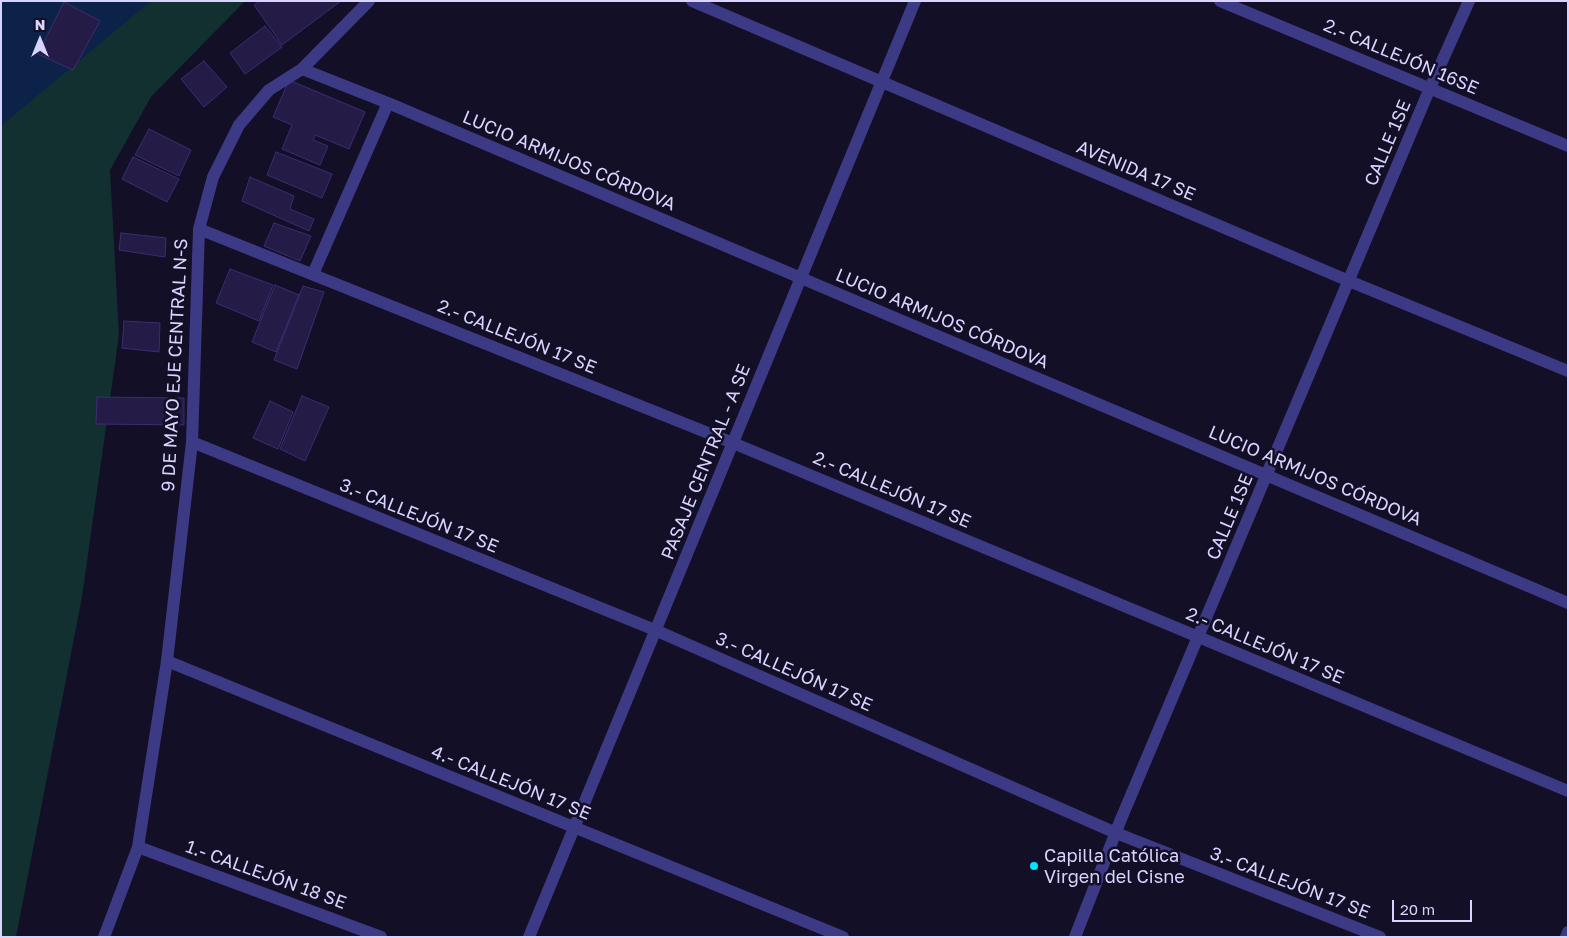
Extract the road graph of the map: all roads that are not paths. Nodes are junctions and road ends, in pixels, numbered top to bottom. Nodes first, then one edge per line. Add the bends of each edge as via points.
1 (369, 1) edge
2 (692, 1) edge
3 (915, 1) edge
4 (1220, 1) edge
5 (1469, 1) edge
6 (302, 69) junction
7 (882, 82) junction
8 (1430, 88) junction
9 (388, 104) junction
10 (1568, 146) edge
11 (199, 229) junction
12 (313, 274) junction
13 (801, 278) junction
14 (1349, 281) junction
15 (1568, 371) edge
16 (192, 442) junction
17 (733, 443) junction
18 (1267, 475) junction
19 (1568, 604) edge
20 (655, 630) junction
21 (1198, 638) junction
22 (167, 661) junction
23 (1568, 791) edge
24 (574, 828) junction
25 (1116, 833) junction
26 (138, 847) junction
27 (1568, 932) edge
28 (104, 937) edge
29 (381, 937) edge
30 (529, 937) edge
31 (843, 937) edge
32 (1075, 937) edge
33 (1380, 937) edge
34 (1566, 937) edge

1 - 6 street, 9 DE MAYO EJE CENTRAL N-S
2 - 7 street, AVENIDA 17 SE
3 - 7 street, PASAJE CENTRAL - A SE
4 - 8 street, 2.- CALLEJÓN 16SE
5 - 8 street, CALLE 1SE
6 - 9 street, LUCIO ARMIJOS CÓRDOVA
6 - 11 street, 9 DE MAYO EJE CENTRAL N-S via 269,90 239,125 214,177
7 - 13 street, PASAJE CENTRAL - A SE
7 - 14 street, AVENIDA 17 SE
8 - 10 street, 2.- CALLEJÓN 16SE
8 - 14 street, CALLE 1SE
9 - 12 street
9 - 13 street, LUCIO ARMIJOS CÓRDOVA
11 - 12 street, 2.- CALLEJÓN 17 SE
11 - 16 street, 9 DE MAYO EJE CENTRAL N-S
12 - 17 street, 2.- CALLEJÓN 17 SE
13 - 17 street, PASAJE CENTRAL - A SE
13 - 18 street, LUCIO ARMIJOS CÓRDOVA
14 - 15 street, AVENIDA 17 SE
14 - 18 street, CALLE 1SE
16 - 20 street, 3.- CALLEJÓN 17 SE
16 - 22 street, 9 DE MAYO EJE CENTRAL N-S
17 - 20 street, PASAJE CENTRAL - A SE
17 - 21 street, 2.- CALLEJÓN 17 SE
18 - 19 street, LUCIO ARMIJOS CÓRDOVA
18 - 21 street, CALLE 1SE
20 - 24 street, PASAJE CENTRAL - A SE
20 - 25 street, 3.- CALLEJÓN 17 SE
21 - 23 street, 2.- CALLEJÓN 17 SE
21 - 25 street, CALLE 1SE
22 - 24 street, 4.- CALLEJÓN 17 SE
22 - 26 street, 9 DE MAYO EJE CENTRAL N-S
24 - 30 street, PASAJE CENTRAL - A SE
24 - 31 street, 4.- CALLEJÓN 17 SE
25 - 32 street, CALLE 1SE
25 - 33 street, 3.- CALLEJÓN 17 SE
26 - 28 street, 9 DE MAYO EJE CENTRAL N-S
26 - 29 street, 1.- CALLEJÓN 18 SE
27 - 34 street

